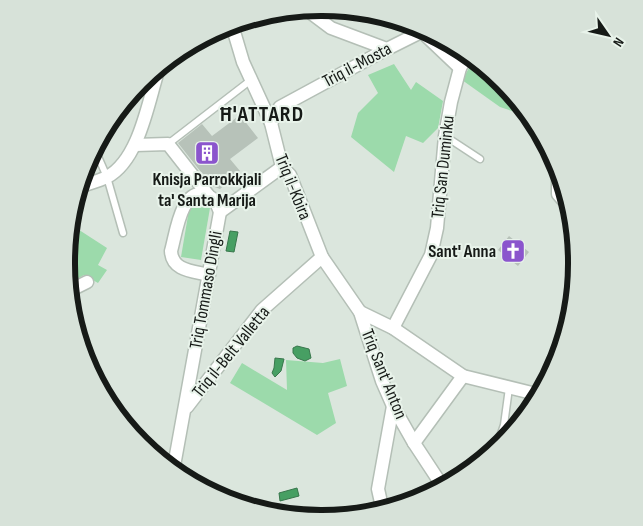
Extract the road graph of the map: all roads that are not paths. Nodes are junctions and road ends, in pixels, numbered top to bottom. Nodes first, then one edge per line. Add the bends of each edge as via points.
1 (316, 16) edge
2 (234, 32) edge
3 (415, 35) edge
4 (387, 49) junction
5 (448, 51) edge
6 (463, 63) edge
7 (251, 80) junction
8 (155, 81) edge
9 (271, 123) junction
10 (445, 136) junction
11 (168, 144) junction
12 (135, 145) junction
13 (99, 158) edge
14 (480, 159) dead end
15 (282, 167) junction
16 (107, 177) junction
17 (88, 184) edge
18 (215, 203) junction
19 (123, 233) dead end
20 (322, 257) junction
21 (209, 275) junction
22 (88, 282) dead end
23 (76, 288) edge
24 (360, 312) junction
25 (393, 328) junction
26 (463, 376) junction
27 (508, 388) junction
28 (531, 393) edge
29 (393, 406) junction
30 (185, 409) junction
31 (502, 431) edge
32 (414, 443) junction
33 (175, 462) edge
34 (439, 480) edge
35 (381, 502) edge

1 - 4 street via 331,28
2 - 7 street, Triq il-Kbira
3 - 4 street, Triq il-Mosta
4 - 9 street, Triq il-Mosta via 280,107
5 - 6 street
6 - 10 street, Triq San Duminku via 450,102
7 - 9 street, Triq il-Kbira
7 - 11 lane
8 - 12 street
9 - 15 street, Triq il-Kbira
10 - 14 lane
10 - 25 street, Triq San Duminku via 437,228 431,255
11 - 12 street
11 - 18 street
12 - 16 street via 128,158
13 - 16 lane
15 - 18 street
15 - 20 street, Triq il-Kbira via 290,175
16 - 17 street
16 - 19 lane
18 - 21 street, Triq Tommaso Dingli
18 - 21 street via 199,194 190,197 184,206 172,251 176,265
20 - 24 street, Triq il-Kbira
20 - 30 street, Triq il-Belt Valletta via 262,310
21 - 30 street, Triq Tommaso Dingli
22 - 23 street
24 - 25 street
24 - 29 street, Triq Sant' Anton
25 - 26 street
26 - 27 street
26 - 32 street
27 - 28 street
27 - 31 lane
29 - 32 street, Triq Sant' Anton
29 - 35 street via 378,489
30 - 33 street, Triq il-Belt Valletta
32 - 34 street, Triq Sant' Anton

